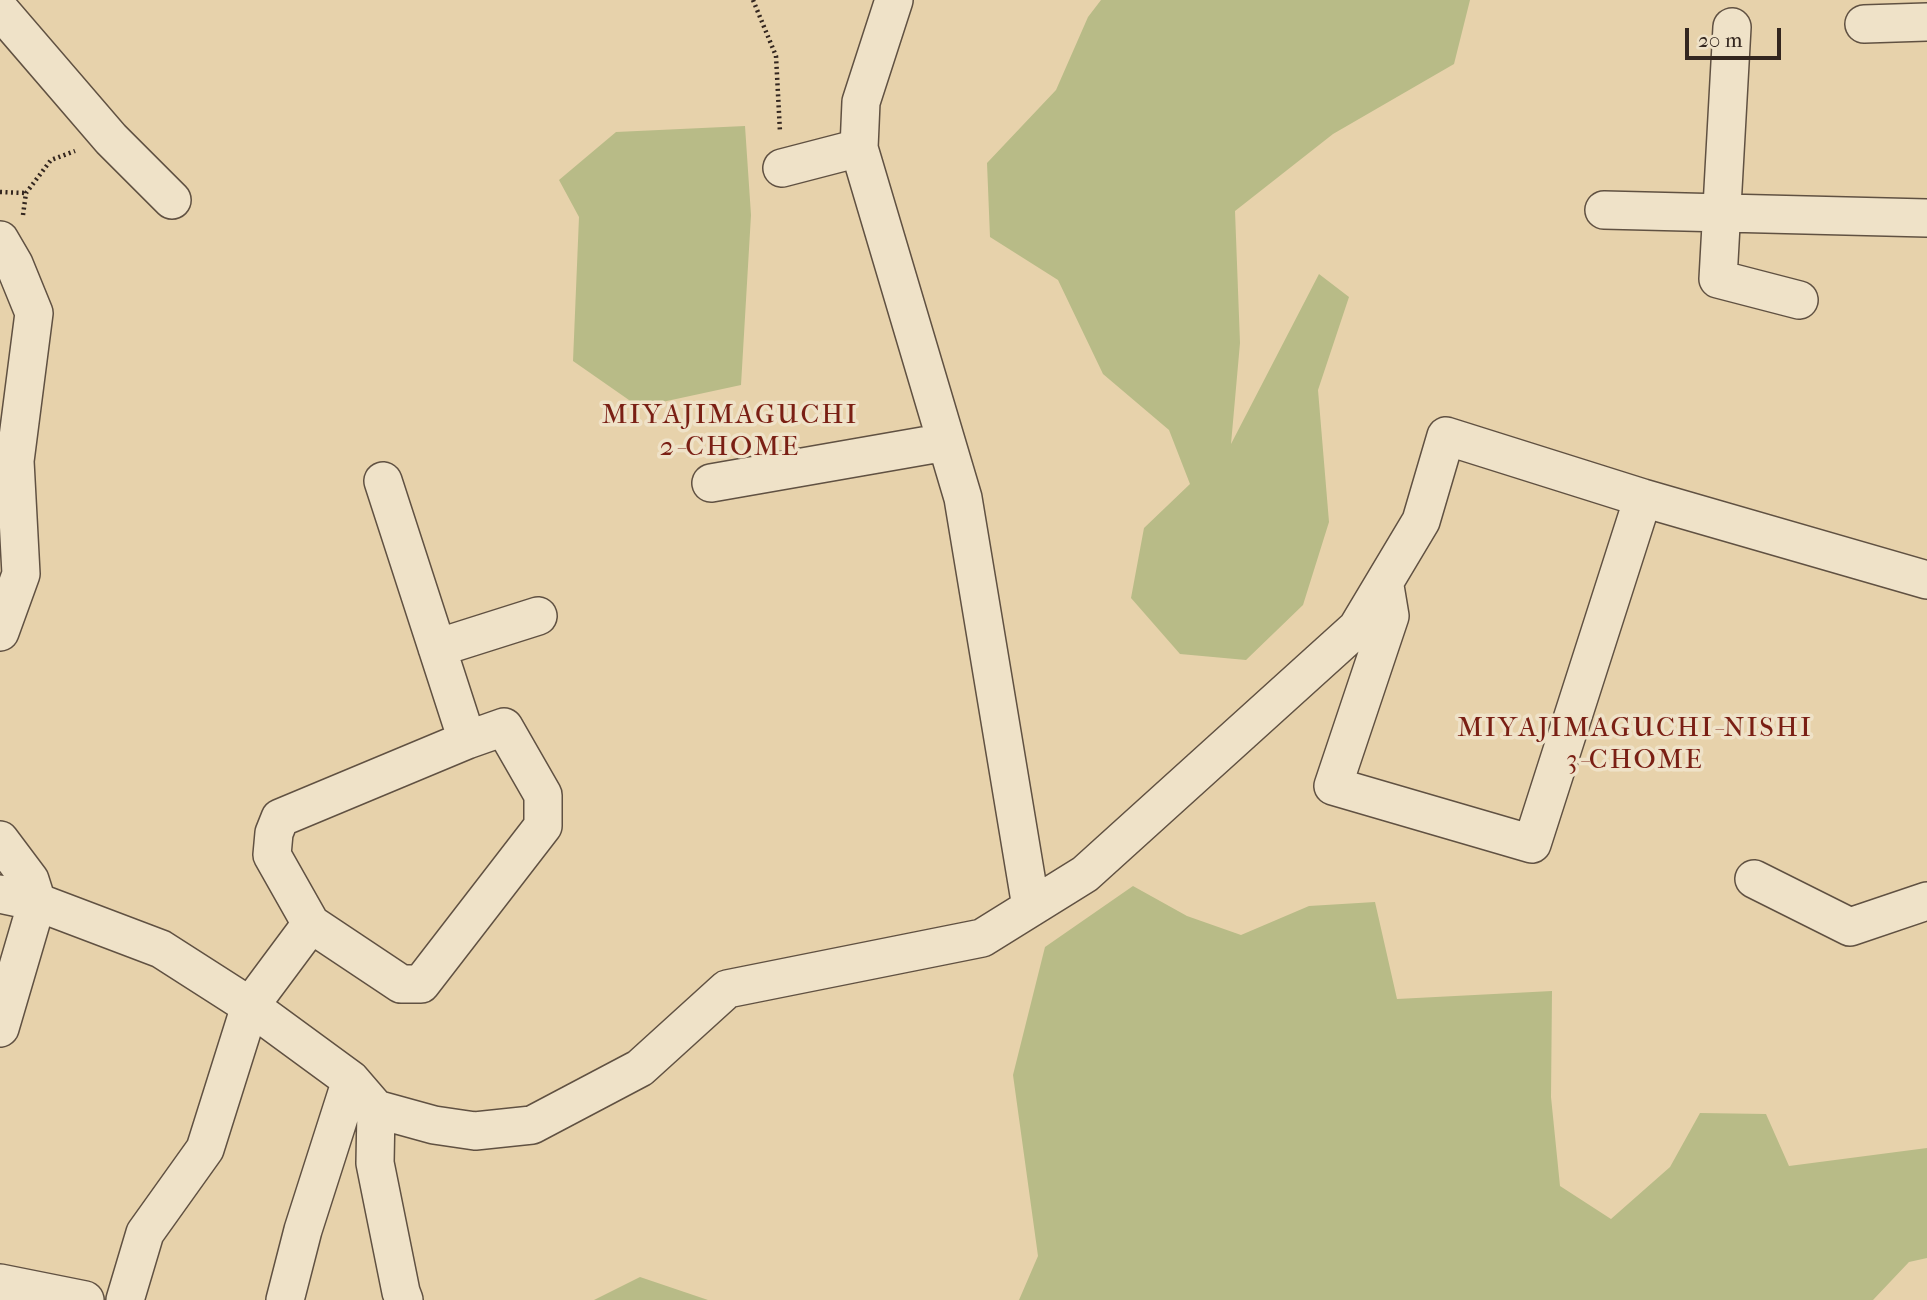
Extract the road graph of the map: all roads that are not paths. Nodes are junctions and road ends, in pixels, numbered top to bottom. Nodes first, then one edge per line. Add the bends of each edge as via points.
1 (894, 0) edge
2 (0, 9) edge
3 (1927, 22) edge
4 (1864, 24) dead end
5 (1732, 27) dead end
6 (859, 148) junction
7 (782, 168) road end
8 (172, 200) dead end
9 (1604, 210) dead end
10 (1721, 213) junction
11 (1927, 218) edge
12 (7, 252) edge
13 (1798, 300) dead end
14 (946, 442) junction
15 (383, 481) dead end
16 (711, 483) dead end
17 (1643, 498) junction
18 (1927, 580) edge
19 (1384, 582) junction
20 (538, 616) dead end
21 (0, 632) edge
22 (437, 648) junction
23 (467, 740) junction
24 (0, 840) edge
25 (1754, 879) dead end
26 (0, 894) edge
27 (1927, 901) edge
28 (37, 902) junction
29 (1031, 907) junction
30 (311, 924) junction
31 (250, 1006) junction
32 (0, 1028) edge
33 (351, 1080) junction
34 (376, 1109) junction
35 (0, 1283) edge
36 (85, 1300) edge
37 (125, 1300) edge
38 (285, 1300) edge
39 (404, 1300) edge

1 - 6 street via 861,102
2 - 8 street via 111,139
3 - 4 street
5 - 10 street
6 - 7 street
6 - 14 street
9 - 10 street
10 - 11 street
10 - 13 street via 1718,279
12 - 21 street via 34,313 15,461 20,574
14 - 16 street
14 - 29 street via 963,498
15 - 22 street
17 - 18 street
17 - 19 street via 1446,436 1421,521
17 - 19 street via 1532,844 1333,786 1390,616
19 - 29 street via 1357,628 1085,874
20 - 22 street
22 - 23 street
23 - 30 street via 280,818 272,855
23 - 30 street via 504,727 543,795 543,826 421,984 401,984
24 - 28 street via 30,880
25 - 27 street via 1850,927
26 - 28 street
28 - 31 street via 161,949
28 - 32 street
29 - 34 street via 982,938 727,989 640,1069 532,1125 475,1131
30 - 31 street
31 - 33 street
31 - 37 street via 205,1149 145,1233
33 - 34 street
33 - 38 street
34 - 39 street via 374,1163
35 - 36 street

